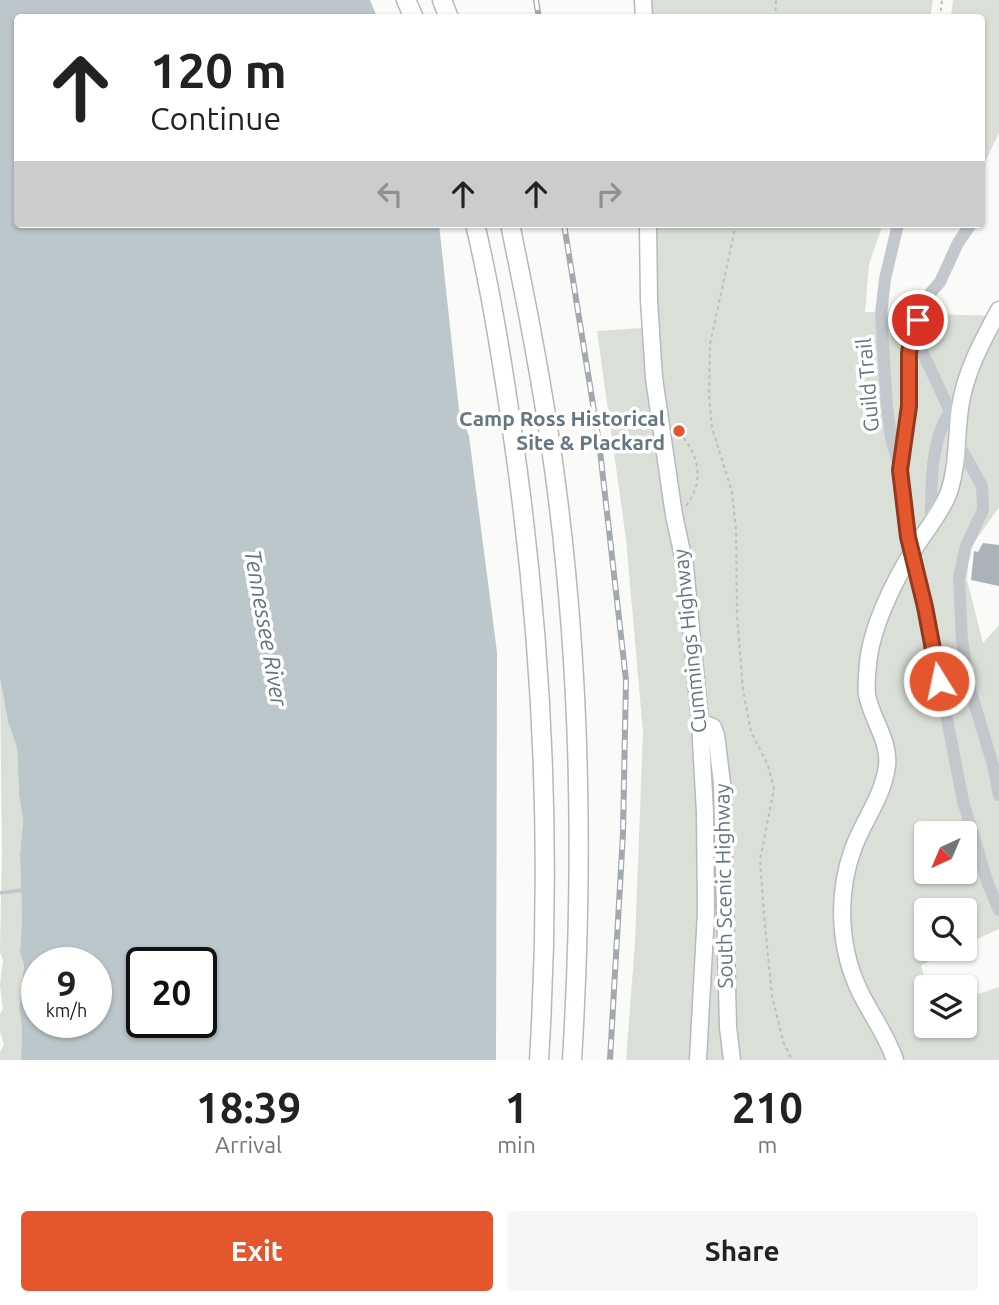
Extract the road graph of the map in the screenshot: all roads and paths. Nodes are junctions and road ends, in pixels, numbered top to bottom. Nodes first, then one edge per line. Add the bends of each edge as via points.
1 (476, 228) edge
2 (511, 228) edge
3 (648, 228) edge
4 (735, 228) edge
5 (897, 228) edge
6 (968, 228) edge
7 (999, 310) edge
8 (912, 329) junction
9 (955, 410) junction
10 (658, 414) junction
11 (958, 443) junction
12 (900, 470) junction
13 (674, 515) junction
14 (931, 523) junction
15 (912, 552) junction
16 (700, 722) junction
17 (999, 795) edge
18 (999, 910) edge
19 (539, 1060) edge
20 (572, 1060) edge
21 (698, 1060) edge
22 (732, 1060) edge
23 (792, 1060) edge
24 (895, 1060) edge

1 - 19 highway via 500,346 519,476 541,704 545,935
2 - 20 highway via 554,469 574,682 578,965
3 - 10 main road, Cummings Highway
4 - 23 path via 710,344 709,395 712,428 726,470 736,530 743,690 751,732 774,789 761,860 764,915 772,996
5 - 12 lane, Guild Trail via 881,314 887,407
6 - 8 lane
7 - 9 main road via 970,366
8 - 9 lane
8 - 12 lane via 909,406
9 - 11 main road
9 - 14 lane via 943,421 938,437
10 - 13 main road, Cummings Highway
10 - 13 path via 679,431 697,458 691,499
11 - 14 main road via 948,494
11 - 17 lane via 982,486 983,510 966,545 960,578 962,640 968,682
12 - 15 lane, Guild Trail
13 - 16 main road, Cummings Highway via 685,566
14 - 15 main road
15 - 18 lane, Guild Trail via 963,802
15 - 24 main road via 879,621 868,659 867,694 887,764 884,785 853,849 842,908 849,964
16 - 21 main road, Cummings Highway via 706,912
16 - 22 main road, South Scenic Highway via 713,727 716,735 722,783

